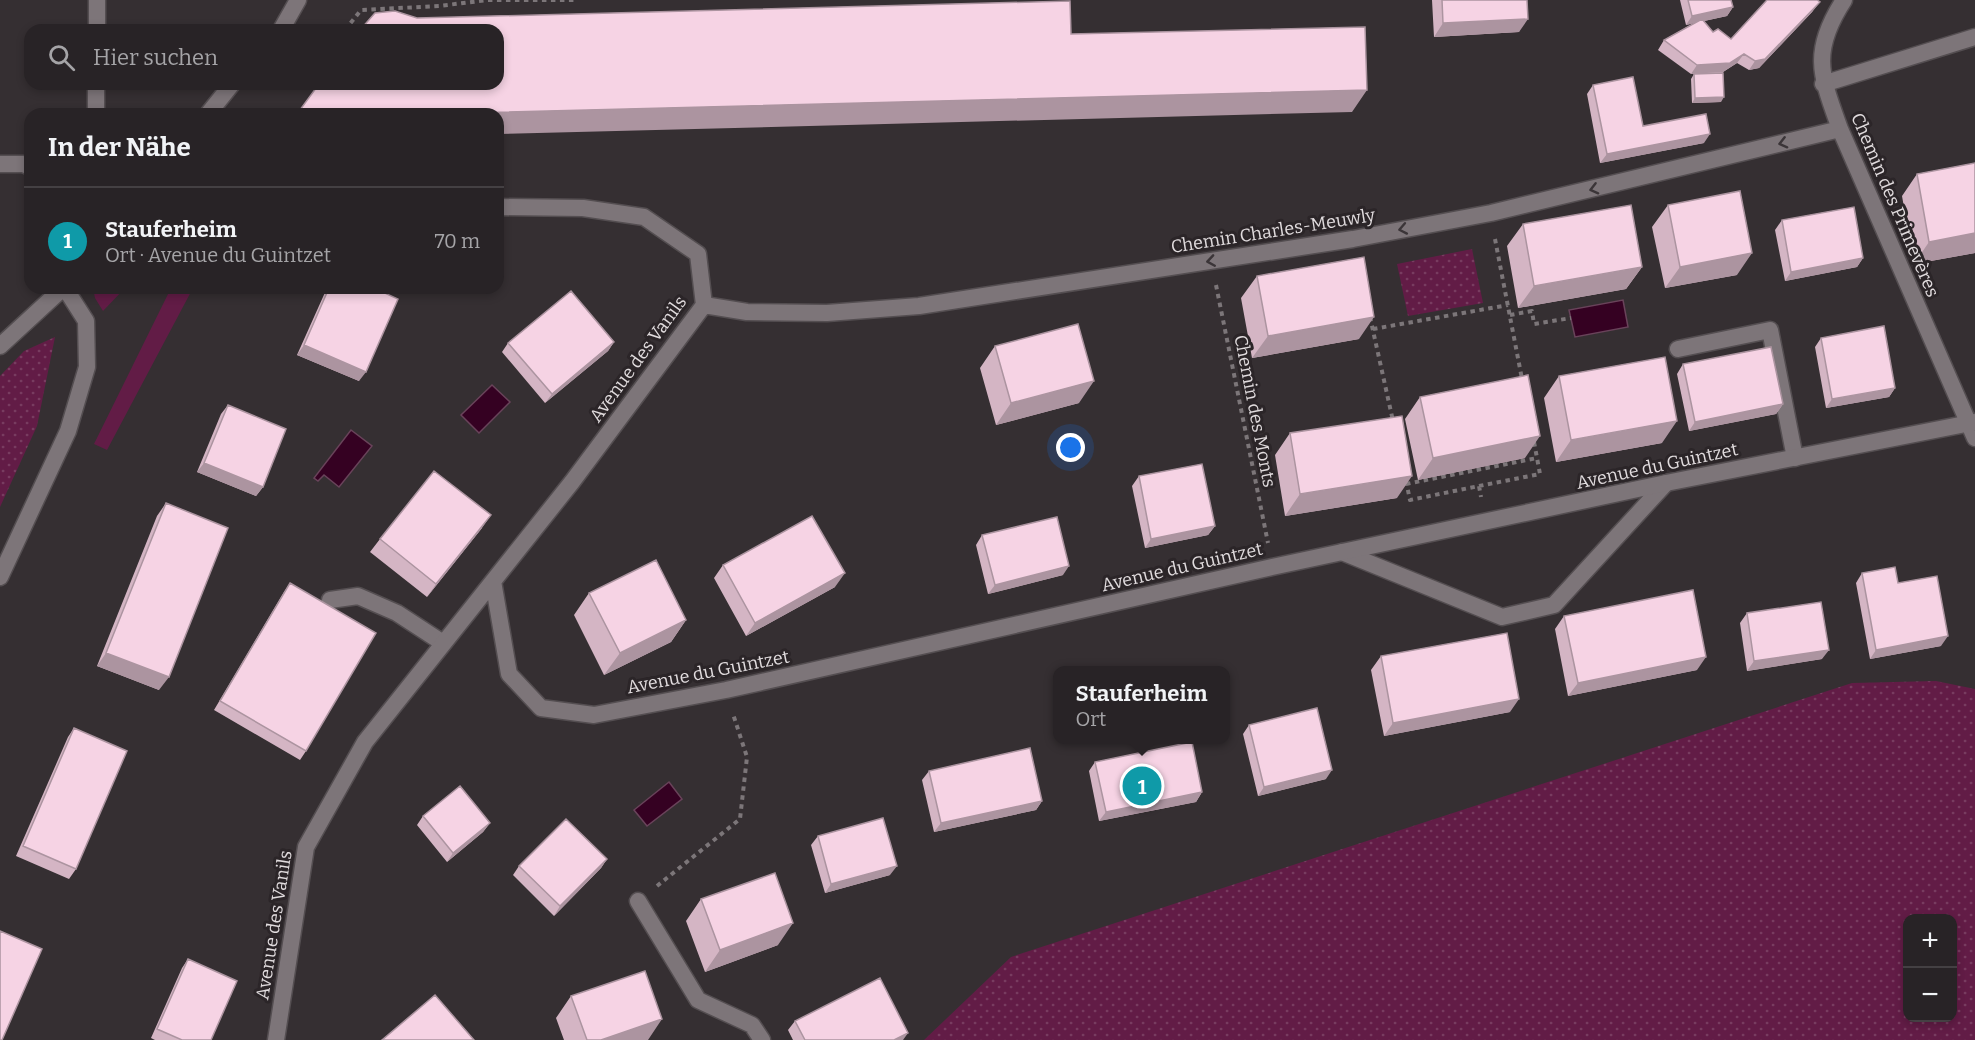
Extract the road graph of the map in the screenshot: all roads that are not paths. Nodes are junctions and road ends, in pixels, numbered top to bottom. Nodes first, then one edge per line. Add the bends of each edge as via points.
1 (97, 0) edge
2 (298, 0) edge
3 (1844, 0) edge
4 (97, 24) edge
5 (284, 24) edge
6 (1975, 37) edge
7 (1823, 84) junction
8 (96, 90) edge
9 (227, 90) edge
10 (96, 108) edge
11 (213, 108) edge
12 (1840, 129) junction
13 (0, 164) edge
14 (24, 166) edge
15 (504, 207) edge
16 (57, 294) edge
17 (68, 294) edge
18 (704, 305) junction
19 (0, 346) edge
20 (1678, 349) dead end
21 (1973, 428) edge
22 (1795, 458) junction
23 (1666, 483) junction
24 (1342, 552) junction
25 (0, 577) edge
26 (493, 581) junction
27 (330, 600) dead end
28 (444, 644) junction
29 (638, 901) road end
30 (276, 1040) edge
31 (762, 1040) edge

1 - 4 street
2 - 5 street
3 - 7 street, Chemin des Primevères via 1828,31 1821,56
6 - 7 street
7 - 12 street, Chemin des Primevères
8 - 10 street
9 - 11 street
12 -> 18 street, Chemin Charles-Meuwly via 1491,213 1353,239 919,306 816,313 747,312
12 - 21 street, Chemin des Primevères
13 - 14 street
15 - 18 street, Avenue des Vanils via 583,208 644,217 698,254
16 - 19 street
17 - 25 street via 86,321 87,367 68,431
18 - 26 street, Avenue des Vanils
20 - 22 street via 1770,330
21 - 22 street, Avenue du Guintzet
22 - 23 street, Avenue du Guintzet
23 - 24 street, Avenue du Guintzet
23 - 24 street via 1554,605 1502,617
24 - 26 street, Avenue du Guintzet via 726,690 594,715 541,708 509,674
26 - 28 street, Avenue des Vanils
27 - 28 street via 358,596 398,613
28 - 30 street, Avenue des Vanils via 365,742 306,847
29 - 31 street via 698,1000 752,1025

